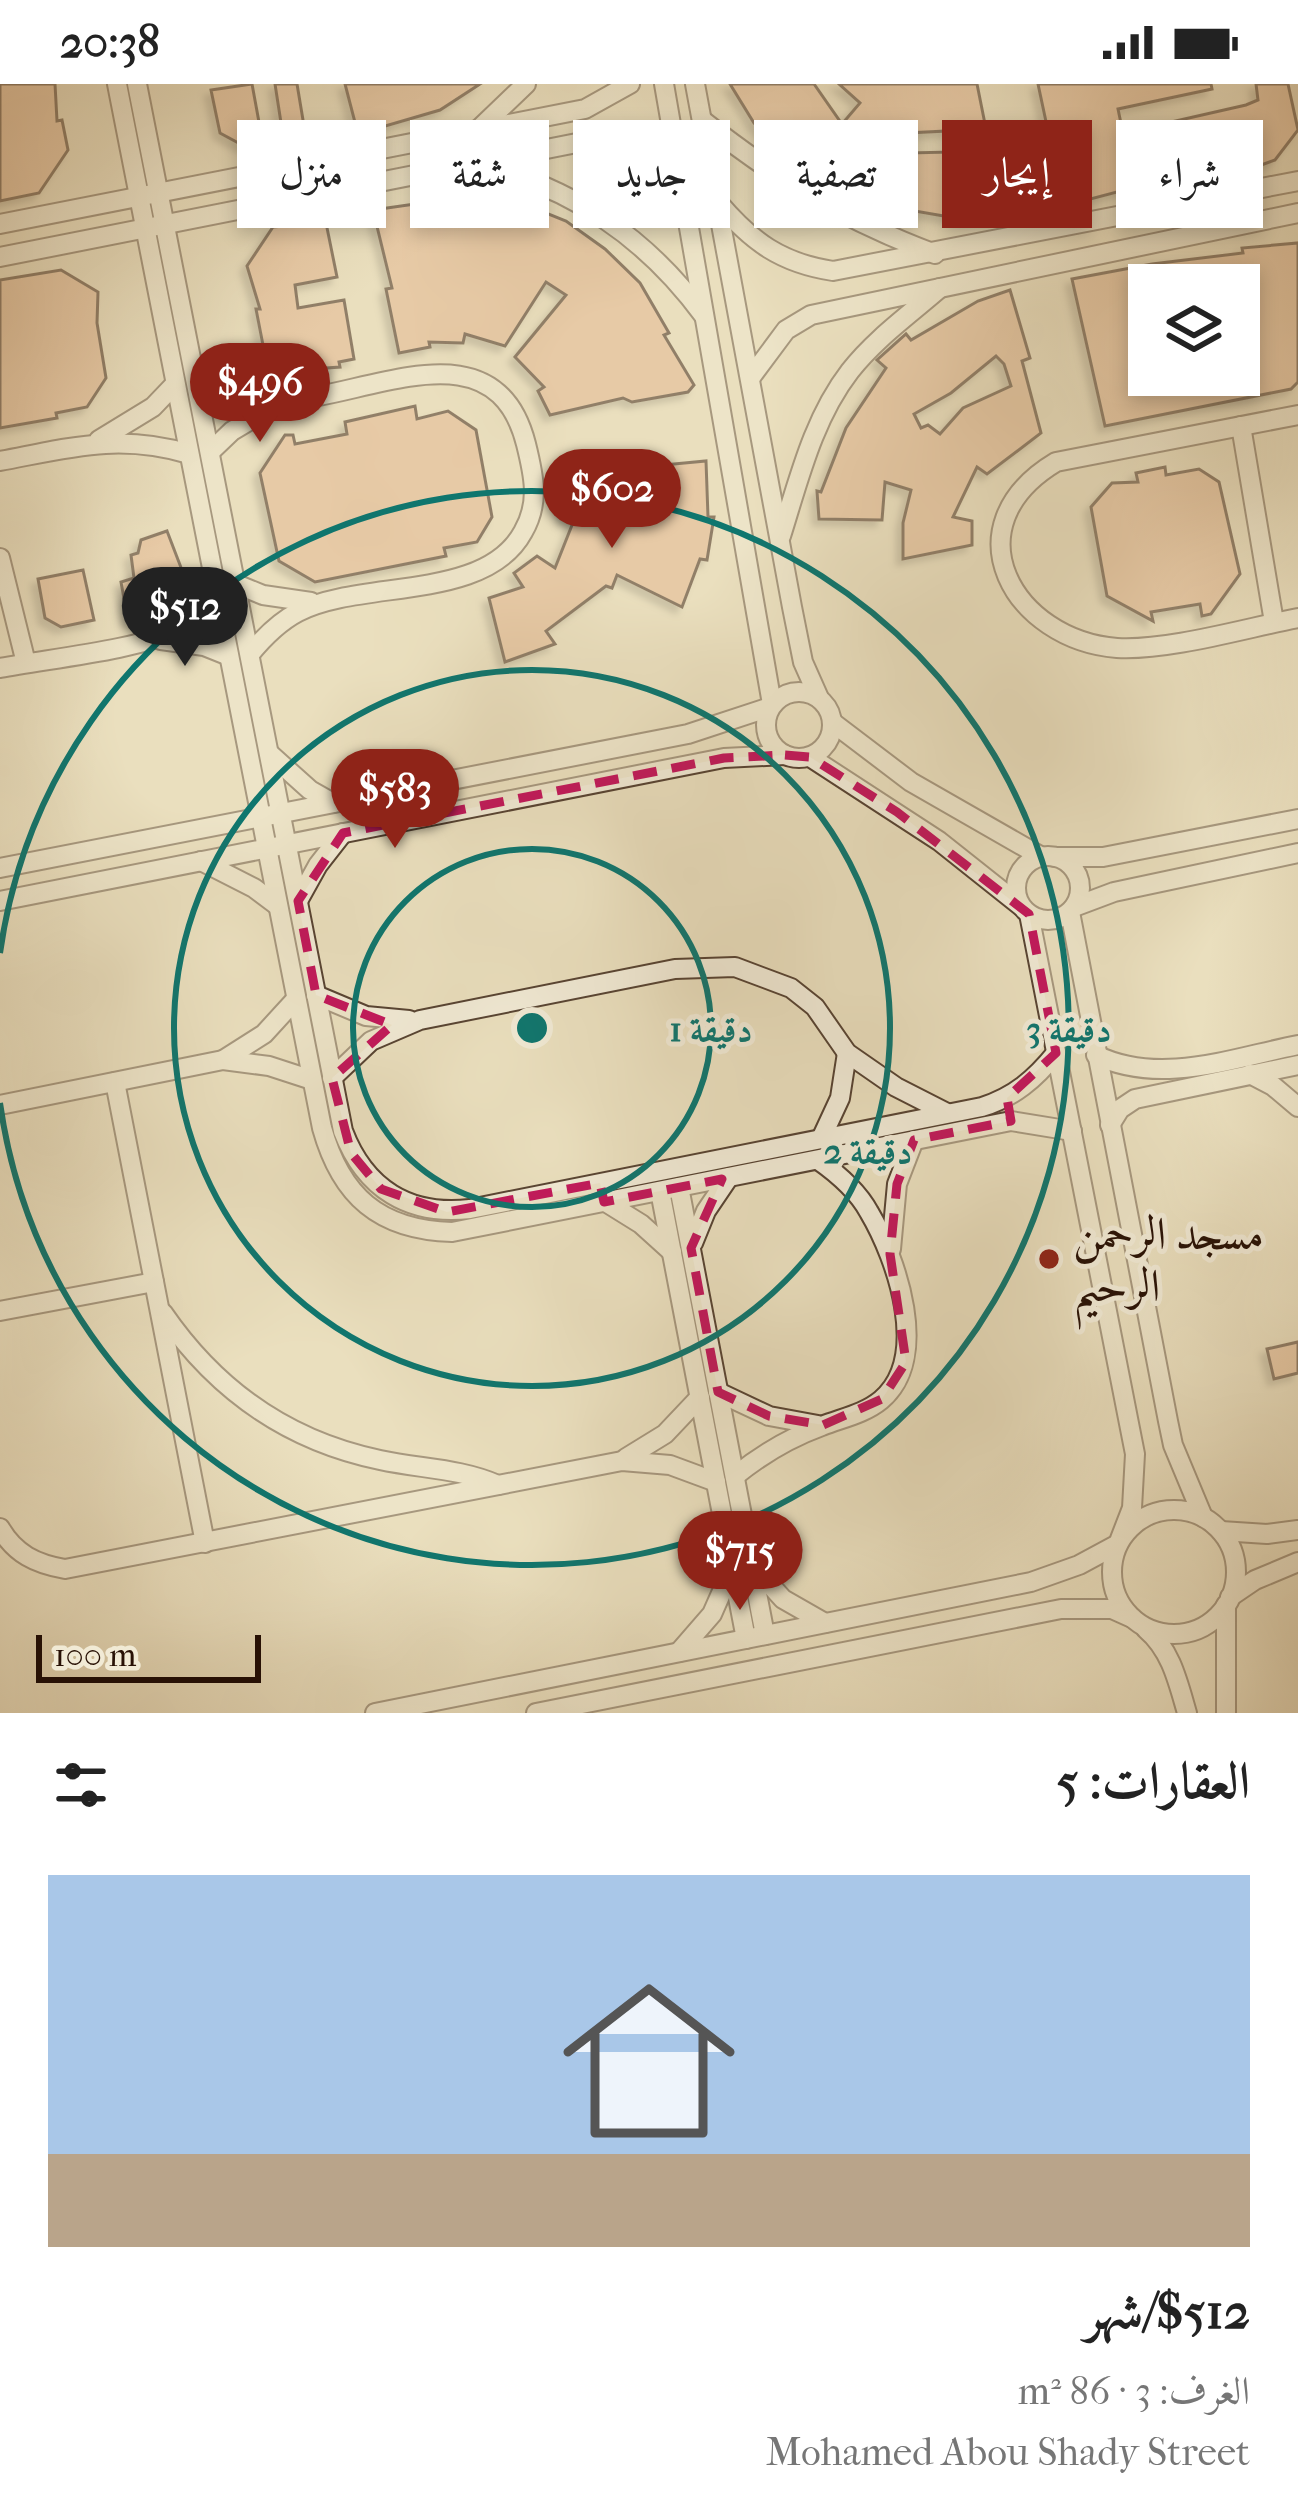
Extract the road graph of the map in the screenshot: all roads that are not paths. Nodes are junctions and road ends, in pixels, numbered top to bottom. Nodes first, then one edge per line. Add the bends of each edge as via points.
1 (117, 84) edge
2 (137, 84) edge
3 (526, 84) edge
4 (630, 84) edge
5 (664, 84) edge
6 (695, 84) edge
7 (488, 120) edge
8 (529, 120) edge
9 (671, 120) edge
10 (702, 120) edge
11 (730, 140) edge
12 (410, 143) edge
13 (410, 176) edge
14 (1298, 182) edge
15 (549, 187) edge
16 (149, 195) junction
17 (1298, 213) edge
18 (730, 216) edge
19 (0, 224) edge
20 (155, 226) junction
21 (691, 228) edge
22 (722, 228) edge
23 (935, 254) junction
24 (0, 257) edge
25 (867, 268) junction
26 (945, 284) junction
27 (873, 299) junction
28 (708, 322) junction
29 (751, 377) junction
30 (196, 380) junction
31 (175, 384) junction
32 (284, 401) junction
33 (1298, 416) edge
34 (1241, 426) junction
35 (95, 442) junction
36 (210, 452) junction
37 (189, 454) junction
38 (0, 461) edge
39 (779, 540) junction
40 (0, 558) edge
41 (236, 584) junction
42 (216, 589) junction
43 (321, 602) junction
44 (1298, 618) edge
45 (1274, 622) junction
46 (151, 639) junction
47 (250, 654) junction
48 (229, 656) junction
49 (26, 663) junction
50 (0, 668) edge
51 (820, 698) junction
52 (771, 706) junction
53 (832, 722) junction
54 (270, 754) junction
55 (785, 755) junction
56 (810, 757) junction
57 (333, 803) junction
58 (281, 813) junction
59 (260, 817) junction
60 (1298, 819) edge
61 (344, 833) junction
62 (287, 844) junction
63 (266, 848) junction
64 (1298, 853) edge
65 (1049, 857) junction
66 (201, 861) junction
67 (0, 868) edge
68 (0, 901) edge
69 (298, 901) junction
70 (278, 906) junction
71 (1072, 909) junction
72 (1025, 911) junction
73 (316, 995) junction
74 (296, 999) junction
75 (420, 1020) junction
76 (1298, 1045) edge
77 (848, 1053) junction
78 (1056, 1053) junction
79 (1096, 1055) junction
80 (223, 1060) junction
81 (1298, 1064) edge
82 (1250, 1074) junction
83 (322, 1079) junction
84 (115, 1082) junction
85 (1005, 1100) junction
86 (0, 1105) edge
87 (1298, 1107) edge
88 (949, 1114) junction
89 (1011, 1121) junction
90 (1110, 1125) junction
91 (1072, 1131) junction
92 (914, 1140) junction
93 (819, 1149) junction
94 (729, 1178) junction
95 (670, 1189) junction
96 (602, 1193) junction
97 (681, 1250) junction
98 (890, 1254) junction
99 (154, 1282) junction
100 (159, 1308) junction
101 (0, 1311) edge
102 (709, 1394) junction
103 (823, 1425) junction
104 (622, 1460) junction
105 (725, 1479) junction
106 (498, 1485) junction
107 (1203, 1517) junction
108 (0, 1528) edge
109 (1298, 1530) edge
110 (1221, 1531) junction
111 (1119, 1541) junction
112 (205, 1543) junction
113 (1298, 1562) edge
114 (742, 1565) junction
115 (1228, 1601) junction
116 (1135, 1620) junction
117 (825, 1623) junction
118 (756, 1637) junction
119 (679, 1652) junction
120 (619, 1665) junction
121 (625, 1696) junction
122 (375, 1713) edge
123 (536, 1713) edge
124 (1187, 1713) edge
125 (1226, 1713) edge

1 - 16 street
2 - 16 street
3 - 7 street
4 - 8 street via 585,109
5 - 9 street
6 - 10 street
11 - 23 street via 814,201
12 - 16 street
13 - 20 street
14 - 23 street
15 - 28 street via 646,248
16 - 19 street
16 - 20 street
17 - 26 street
18 - 25 street via 770,253 817,269
20 - 24 street
20 - 30 street
20 - 31 street
21 - 28 street
22 - 29 street
23 - 25 street
25 - 27 street
26 - 27 street
26 - 39 street via 849,372 808,450
27 - 29 street via 786,330
28 - 52 street
29 - 39 street
30 - 32 street
30 - 36 street
31 - 35 street
31 - 37 street
32 - 36 street
32 - 43 street via 431,375 473,377 519,419 534,478 535,501 518,542 483,569
33 - 34 street
34 - 45 street
34 - 45 street via 1056,462 1014,496 1000,548 1024,601 1092,644 1146,646
35 - 37 street
35 - 38 street
36 - 41 street
37 - 42 street
39 - 51 street via 803,662
40 - 49 street
41 - 43 street via 292,602
41 - 47 street
42 - 46 street via 177,629
42 - 48 street
43 - 47 street via 282,622
44 - 45 street
46 - 48 street
46 - 49 street
47 - 54 street
48 - 59 street
49 - 50 street
51 - 52 street via 790,693
51 - 53 street
52 - 55 street via 766,735
52 - 57 street via 688,734
53 - 56 street via 827,743
53 - 65 street via 911,782
54 - 57 street
54 - 58 street
55 - 56 street
55 - 61 street via 724,758
56 - 72 street via 939,842
57 - 58 street
58 - 59 street
58 - 62 street
59 - 63 street
59 - 67 street
60 - 65 street via 1103,857
61 - 62 street
61 - 69 street
62 - 63 street
62 - 69 street
63 - 66 street
63 - 70 street
64 - 71 street via 1134,886
65 - 71 street via 1078,877
65 - 72 street via 1018,876
66 - 68 street
66 - 70 street
69 - 73 street
70 - 74 street
71 - 72 street via 1050,920
71 - 79 street
72 - 78 street
73 - 75 street via 366,1016
73 - 83 street
74 - 80 street via 264,1034
74 - 83 street
75 - 77 street via 675,969 735,967 791,988
75 - 83 street via 371,1041
76 - 79 street via 1171,1070 1132,1069
77 - 88 street
77 - 93 street
78 - 85 street
78 - 91 street
79 - 90 street
80 - 83 street
80 - 84 street
81 - 82 street
82 - 87 street
82 - 90 street via 1135,1099
83 - 96 street via 322,1128 339,1175 387,1219 452,1232
84 - 86 street
84 - 99 street
85 - 88 street
85 - 89 street
88 - 93 street
89 - 91 street
89 - 92 street
90 - 107 street via 1173,1445
91 - 111 street via 1135,1454 1132,1508
92 - 93 street
92 - 98 street via 897,1184
93 - 94 street
93 - 96 street
93 - 98 street
94 - 95 street
94 - 97 street
95 - 96 street
95 - 97 street
96 - 97 street
97 - 102 street
98 - 103 street via 906,1362 882,1399
99 - 100 street
99 - 101 street
100 - 106 street via 209,1371 273,1420 347,1453 452,1469
100 - 112 street
102 - 103 street
102 - 104 street
102 - 105 street
103 - 105 street
104 - 105 street
104 - 106 street
105 - 114 street
106 - 112 street
107 - 110 street
107 - 111 street via 1157,1512
108 - 112 street via 23,1556 65,1569
109 - 110 street
110 - 115 street via 1236,1570
111 - 116 street via 1112,1583
111 - 117 street via 1030,1582
113 - 115 street
114 - 117 street
114 - 118 street
114 - 119 street
115 - 116 street via 1186,1633
115 - 125 street
116 - 121 street via 1112,1609 1061,1609
116 - 124 street via 1172,1664
117 - 118 street
118 - 119 street
119 - 120 street
120 - 121 street
120 - 122 street
121 - 123 street

